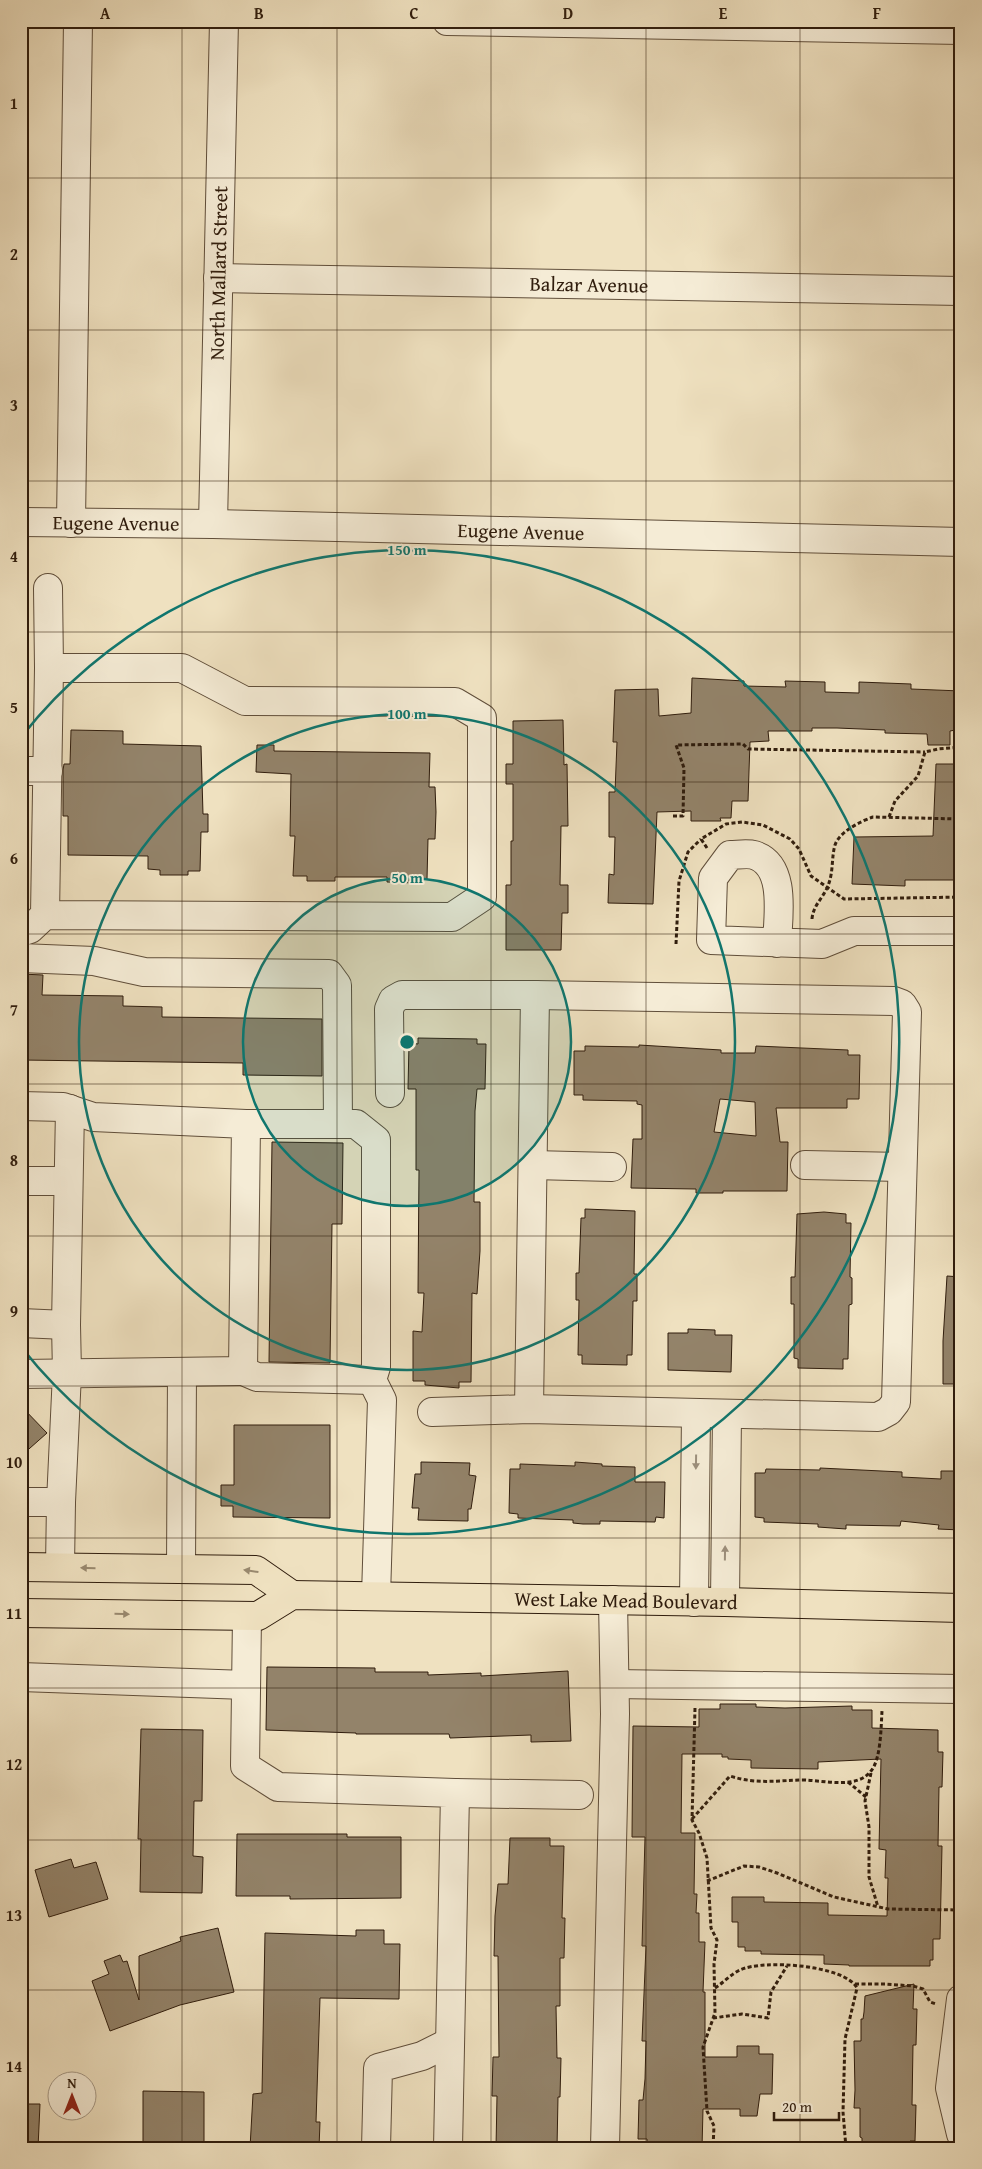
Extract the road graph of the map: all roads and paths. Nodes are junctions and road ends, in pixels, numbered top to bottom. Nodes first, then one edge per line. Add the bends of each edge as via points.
1 (78, 21) edge
2 (224, 21) edge
3 (447, 21) edge
4 (961, 30) edge
5 (218, 278) junction
6 (961, 291) edge
7 (21, 522) edge
8 (70, 523) junction
9 (214, 524) junction
10 (961, 542) edge
11 (48, 588) dead end
12 (49, 668) junction
13 (961, 747) edge
14 (926, 752) junction
15 (34, 771) edge
16 (674, 816) dead end
17 (889, 818) junction
18 (961, 819) edge
19 (701, 839) dead end
20 (827, 889) junction
21 (961, 897) edge
22 (45, 915) junction
23 (961, 931) edge
24 (21, 932) edge
25 (777, 943) dead end
26 (676, 944) dead end
27 (811, 944) junction
28 (21, 958) edge
29 (535, 994) junction
30 (390, 1093) dead end
31 (21, 1106) edge
32 (70, 1109) junction
33 (246, 1124) junction
34 (338, 1124) junction
35 (533, 1165) junction
36 (805, 1165) dead end
37 (612, 1167) dead end
38 (902, 1167) junction
39 (21, 1181) edge
40 (68, 1182) junction
41 (21, 1323) edge
42 (66, 1325) junction
43 (243, 1370) junction
44 (182, 1372) junction
45 (67, 1373) junction
46 (21, 1374) edge
47 (372, 1380) junction
48 (529, 1409) junction
49 (432, 1412) dead end
50 (696, 1413) junction
51 (727, 1414) junction
52 (21, 1502) edge
53 (61, 1502) junction
54 (21, 1566) edge
55 (60, 1567) junction
56 (181, 1569) junction
57 (292, 1595) junction
58 (376, 1596) junction
59 (613, 1600) junction
60 (694, 1602) junction
61 (725, 1602) junction
62 (961, 1608) edge
63 (21, 1613) edge
64 (247, 1616) junction
65 (21, 1677) edge
66 (614, 1684) junction
67 (246, 1685) junction
68 (695, 1685) junction
69 (883, 1688) junction
70 (961, 1689) edge
71 (871, 1772) junction
72 (847, 1782) junction
73 (455, 1793) junction
74 (580, 1795) dead end
75 (866, 1797) junction
76 (692, 1819) junction
77 (707, 1881) junction
78 (878, 1907) junction
79 (961, 1910) edge
80 (788, 1965) junction
81 (855, 1984) junction
82 (715, 1988) junction
83 (960, 2004) edge
84 (713, 2018) junction
85 (450, 2042) junction
86 (961, 2134) edge
87 (376, 2148) edge
88 (448, 2148) edge
89 (606, 2148) edge
90 (714, 2148) edge
91 (846, 2148) edge

1 - 8 street
2 - 5 street, North Mallard Street
3 - 4 street
5 - 6 street, Balzar Avenue
5 - 9 street, North Mallard Street
7 - 8 street, Eugene Avenue
8 - 9 street, Eugene Avenue
9 - 10 street, Eugene Avenue
11 - 12 street
12 - 15 street
12 - 22 street via 182,668 245,701 455,702 482,718 482,897 452,917
13 - 14 path
14 - 16 path via 748,749 743,744 676,745 684,768 684,787 683,816
14 - 17 path via 918,776 895,801
15 - 22 street
17 - 18 path
17 - 20 path via 873,817 861,821 841,837 836,844
19 - 26 path via 688,852 678,881
20 - 21 path via 844,899
20 - 27 path via 812,910
22 - 24 street via 30,929
23 - 27 street via 854,931 822,944
25 - 27 street
28 - 34 street via 94,961 144,972 329,974 337,986
29 - 30 street via 402,995 393,1000 389,1009
29 - 35 street
29 - 38 street via 894,1001 902,1004 907,1012
31 - 32 street
32 - 33 street via 93,1118
32 - 40 street
33 - 34 street
33 - 43 street
34 - 47 street via 356,1124 376,1140 376,1367
35 - 37 street
35 - 48 street
36 - 38 street
38 - 51 street via 896,1402 878,1417
39 - 40 street
40 - 42 street
41 - 42 street
42 - 45 street
43 - 44 street
43 - 47 street via 257,1377
44 - 45 street
44 - 56 street
45 - 46 street
45 - 53 street
47 - 58 street via 382,1400
48 - 49 street
48 - 50 street
50 - 51 street
50 -> 60 street
61 -> 51 street
52 - 53 street
53 - 55 street
54 - 55 main road
56 -> 55 main road
57 -> 56 main road via 256,1570
57 - 58 main road, West Lake Mead Boulevard
57 - 64 main road via 258,1616
58 - 59 main road, West Lake Mead Boulevard
59 - 60 main road, West Lake Mead Boulevard
59 - 66 street
60 - 61 main road, West Lake Mead Boulevard
61 - 62 main road, West Lake Mead Boulevard
63 -> 64 main road
64 - 67 street
65 - 67 street
66 - 68 street
66 - 89 street
67 - 73 street via 245,1766 278,1787
68 - 69 street
68 - 76 path
69 - 70 street
69 - 71 path via 876,1764
71 - 72 path
71 - 75 path
72 - 75 path
72 - 76 path via 747,1782 730,1776
73 - 74 street
73 - 85 street
75 - 78 path via 869,1877
76 - 77 path via 707,1858
77 - 78 path via 744,1866 759,1867 834,1897
77 - 82 path via 711,1928 717,1940
78 - 79 path
80 - 81 path via 814,1967
80 - 82 path via 741,1969
80 - 84 path via 771,1992 768,2018 742,2014
81 - 83 path via 913,1986 923,1989 930,2002
81 - 91 path via 857,1988 845,2039 843,2112
82 - 84 path
83 - 86 street via 950,2088
84 - 90 path via 703,2047 703,2071 706,2111 714,2126
85 - 87 street via 422,2056 378,2068
85 - 88 street

